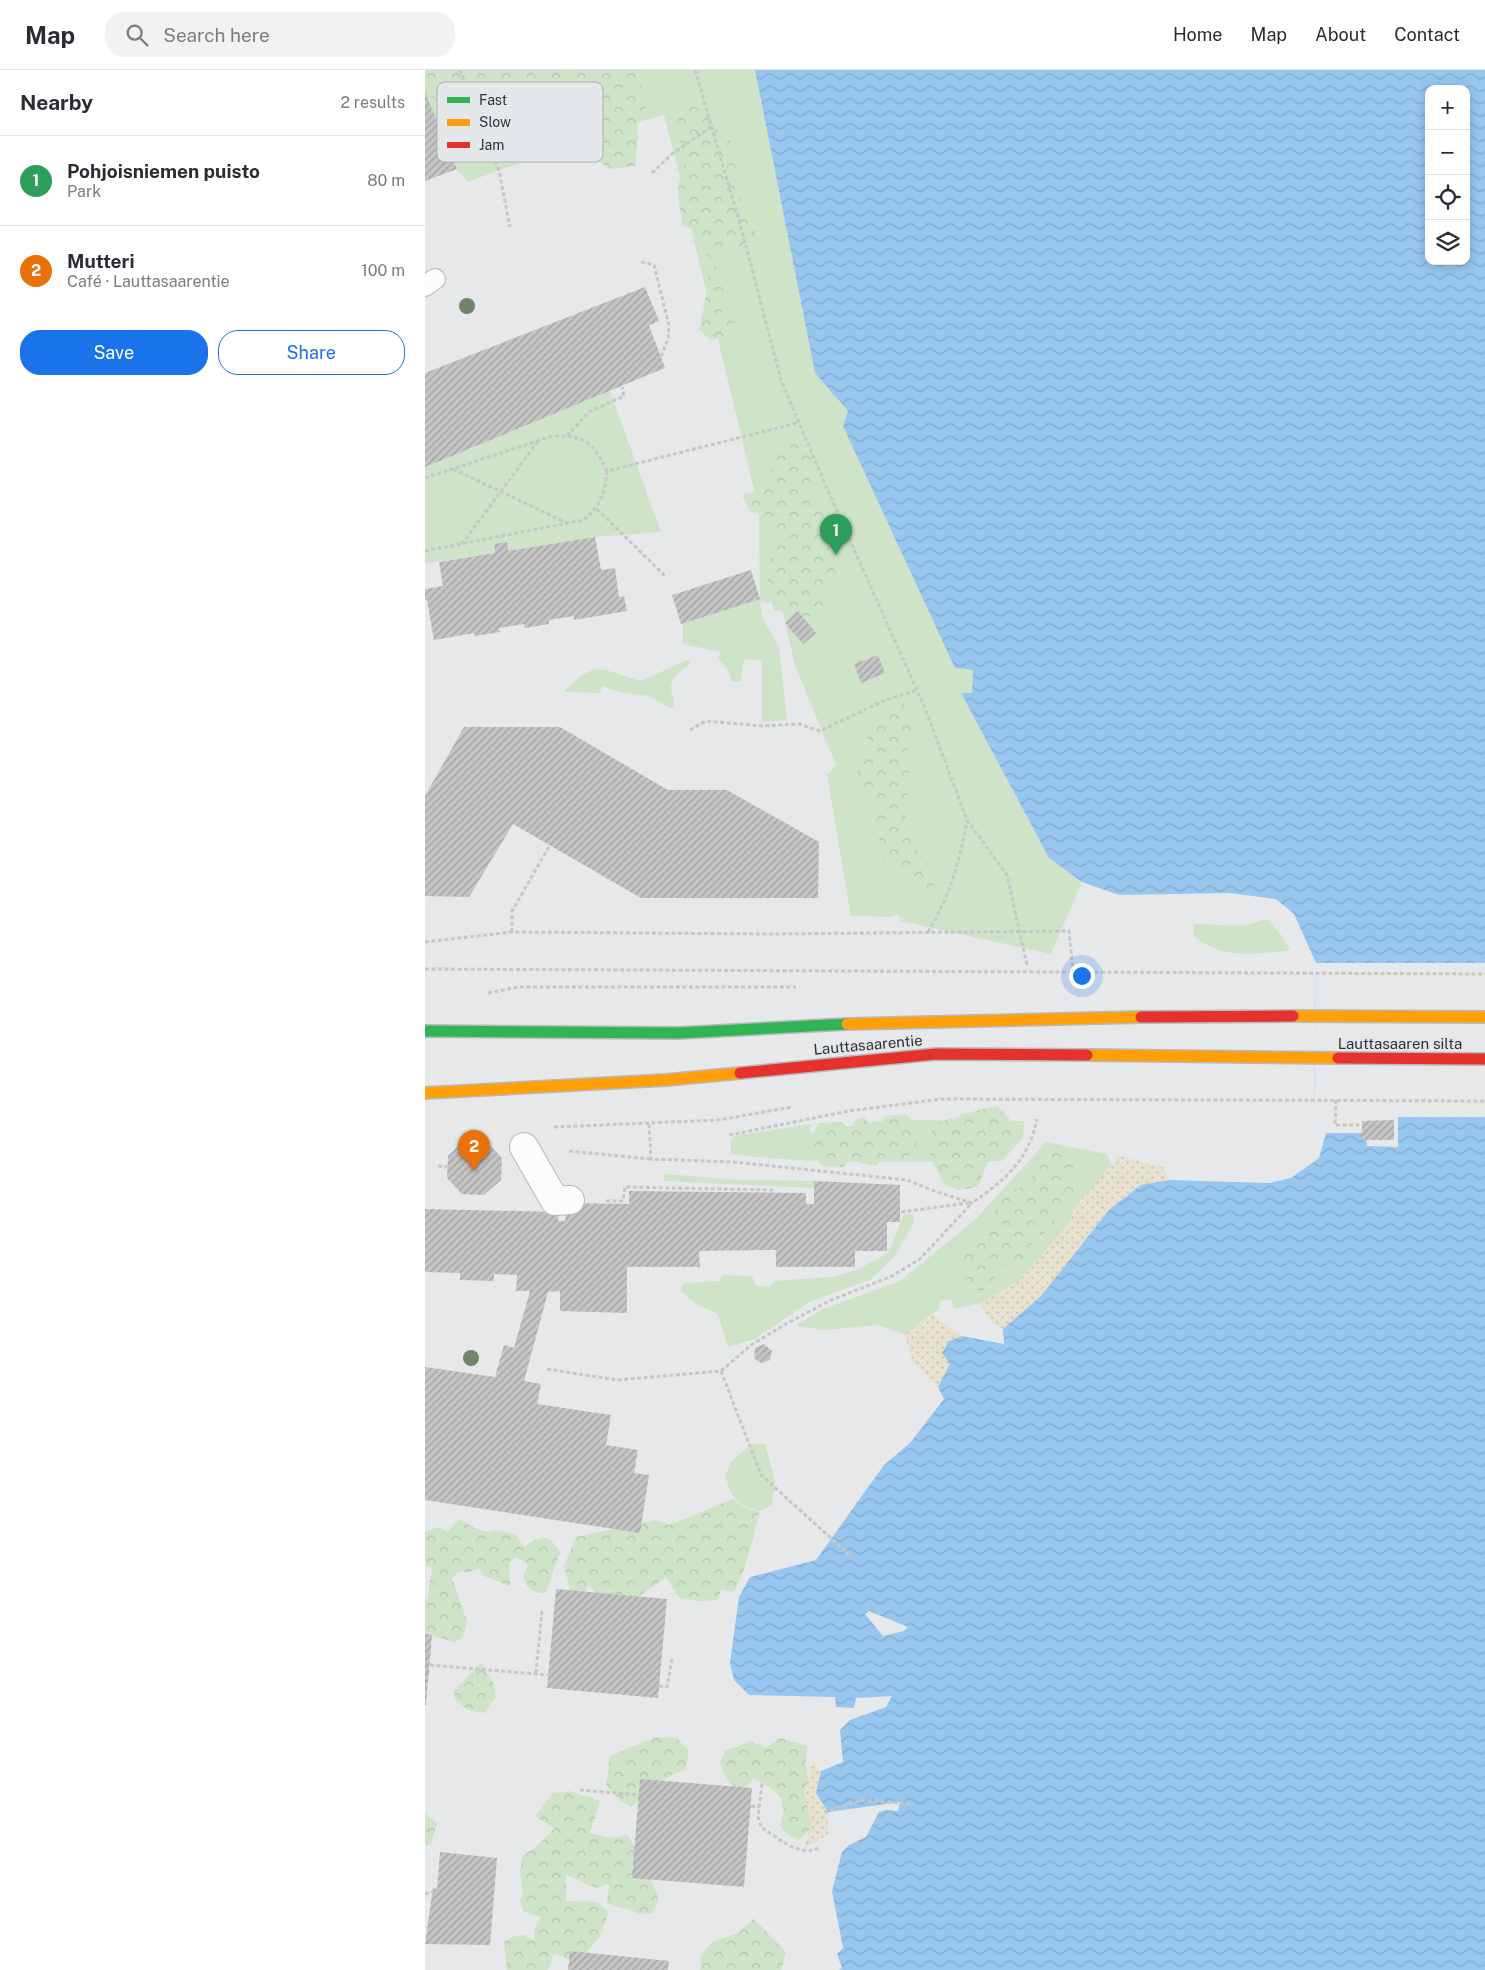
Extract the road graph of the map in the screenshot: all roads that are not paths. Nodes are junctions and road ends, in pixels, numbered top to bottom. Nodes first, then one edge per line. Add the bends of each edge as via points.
1 (1315, 1016) joint
2 (1485, 1017) edge
3 (425, 1031) edge
4 (1314, 1058) joint
5 (1485, 1059) edge
6 (425, 1093) edge
7 (524, 1147) road end
8 (570, 1200) dead end

1 - 2 main road, Lauttasaaren silta
1 - 3 main road, Lauttasaarentie via 944,1020 679,1034
4 - 5 main road, Lauttasaaren silta
4 - 6 main road, Lauttasaarentie via 936,1054 666,1080
7 - 8 street via 555,1200

